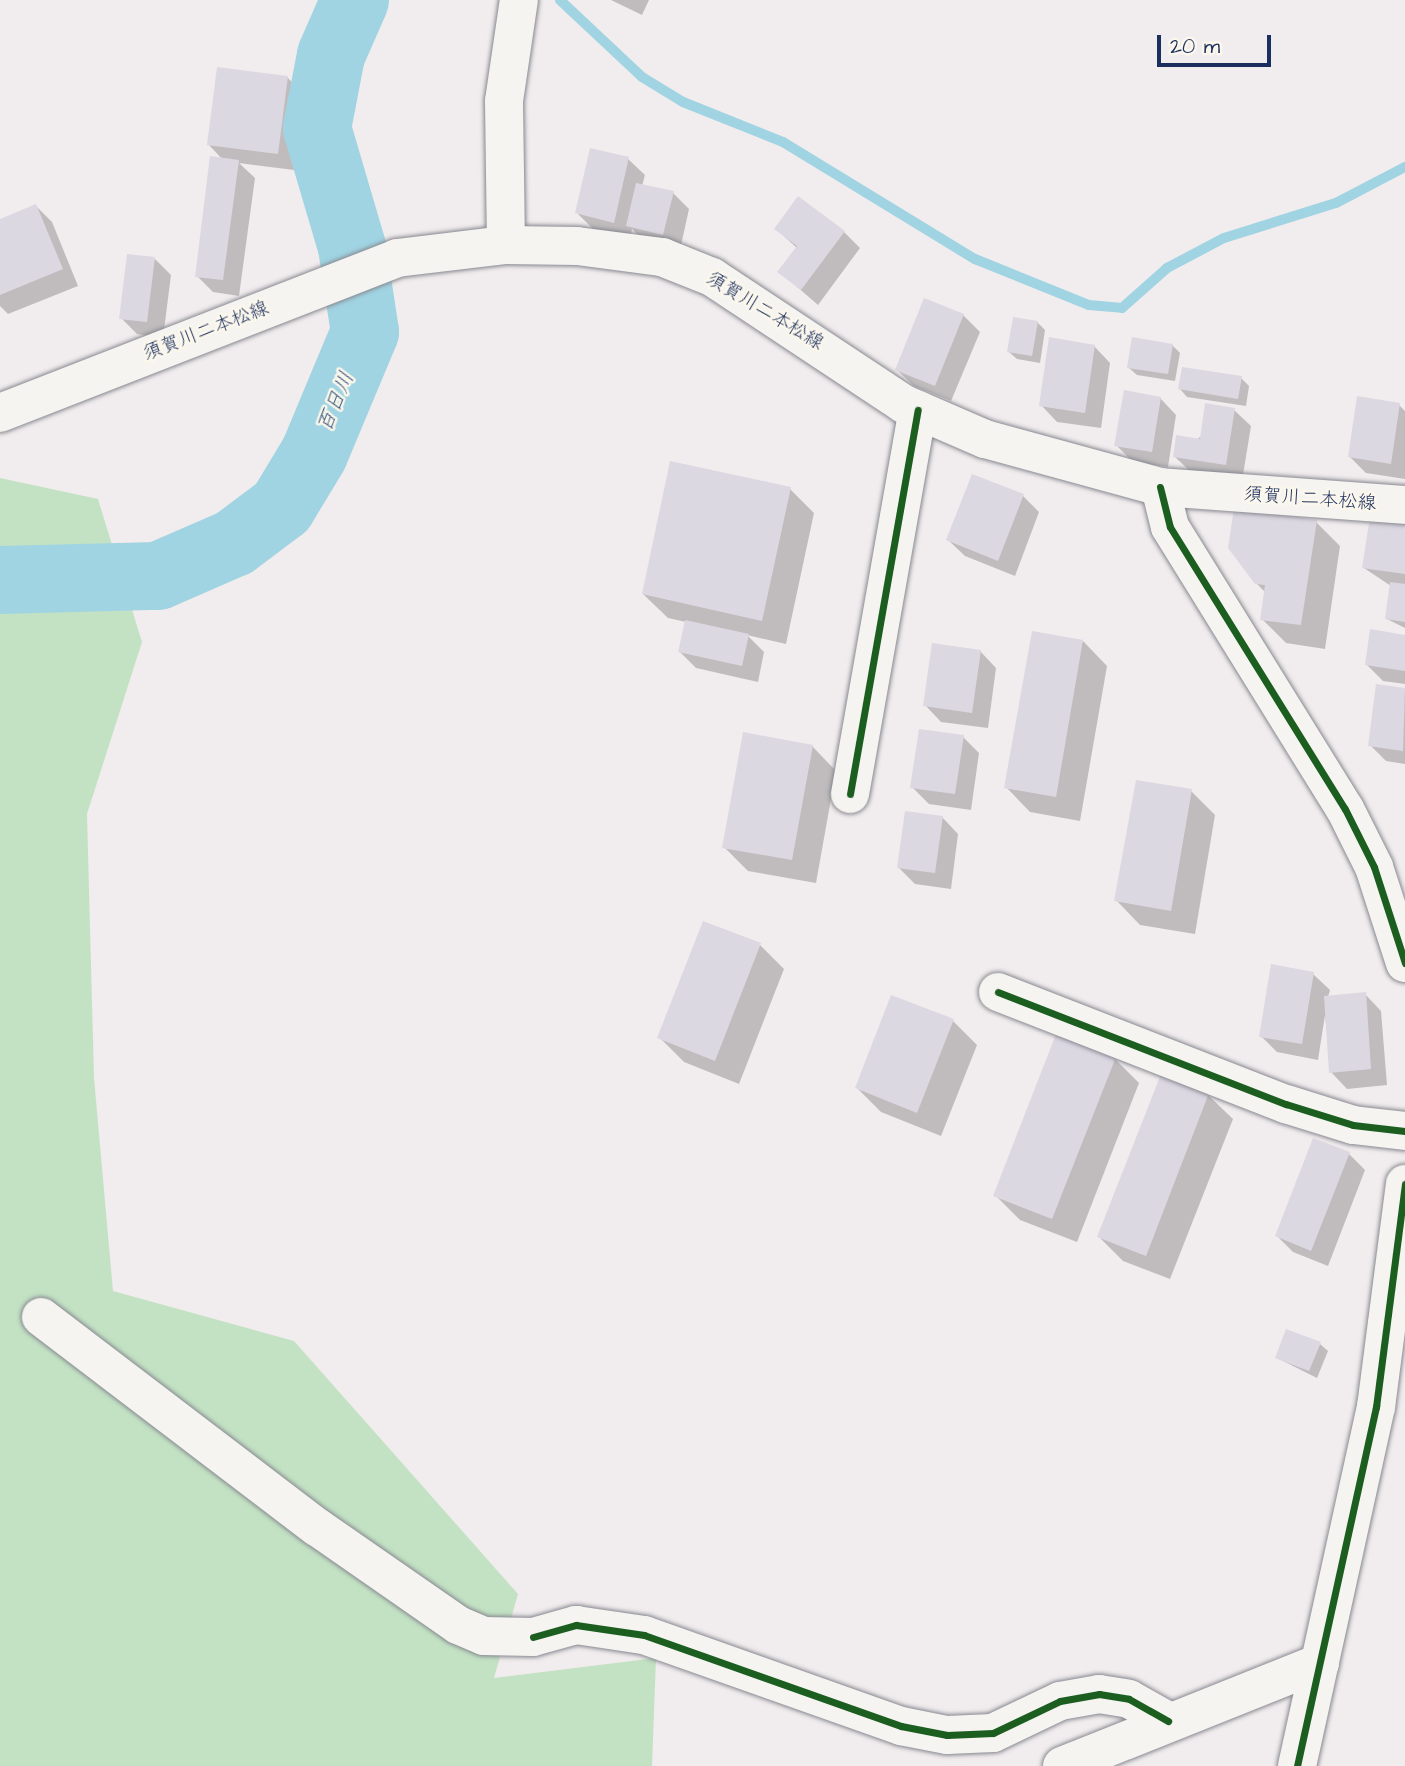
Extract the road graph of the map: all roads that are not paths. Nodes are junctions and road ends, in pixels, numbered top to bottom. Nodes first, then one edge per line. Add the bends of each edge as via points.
1 (519, 0) edge
2 (506, 245) junction
3 (918, 410) junction
4 (0, 413) edge
5 (1160, 487) junction
6 (1405, 505) edge
7 (850, 794) dead end
8 (1405, 963) edge
9 (998, 992) dead end
10 (1405, 1131) edge
11 (1405, 1184) edge
12 (41, 1317) dead end
13 (1320, 1664) junction
14 (1168, 1721) junction
15 (1062, 1766) edge
16 (1297, 1766) edge

1 - 2 street via 504,100
2 - 3 street, 須賀川二本松線 via 662,257 712,277
2 - 4 street, 須賀川二本松線 via 397,258
3 - 5 street, 須賀川二本松線 via 985,439
3 - 7 street
5 - 6 street, 須賀川二本松線
5 - 8 street via 1170,527 1345,809 1374,867
9 - 10 street via 1286,1104 1353,1125
11 - 13 street via 1376,1407
12 - 14 street via 458,1625 484,1636 533,1637 576,1625 644,1635 901,1726 947,1735 993,1733 1060,1701 1100,1694 1129,1699
13 - 14 street
13 - 16 street
14 - 15 street

